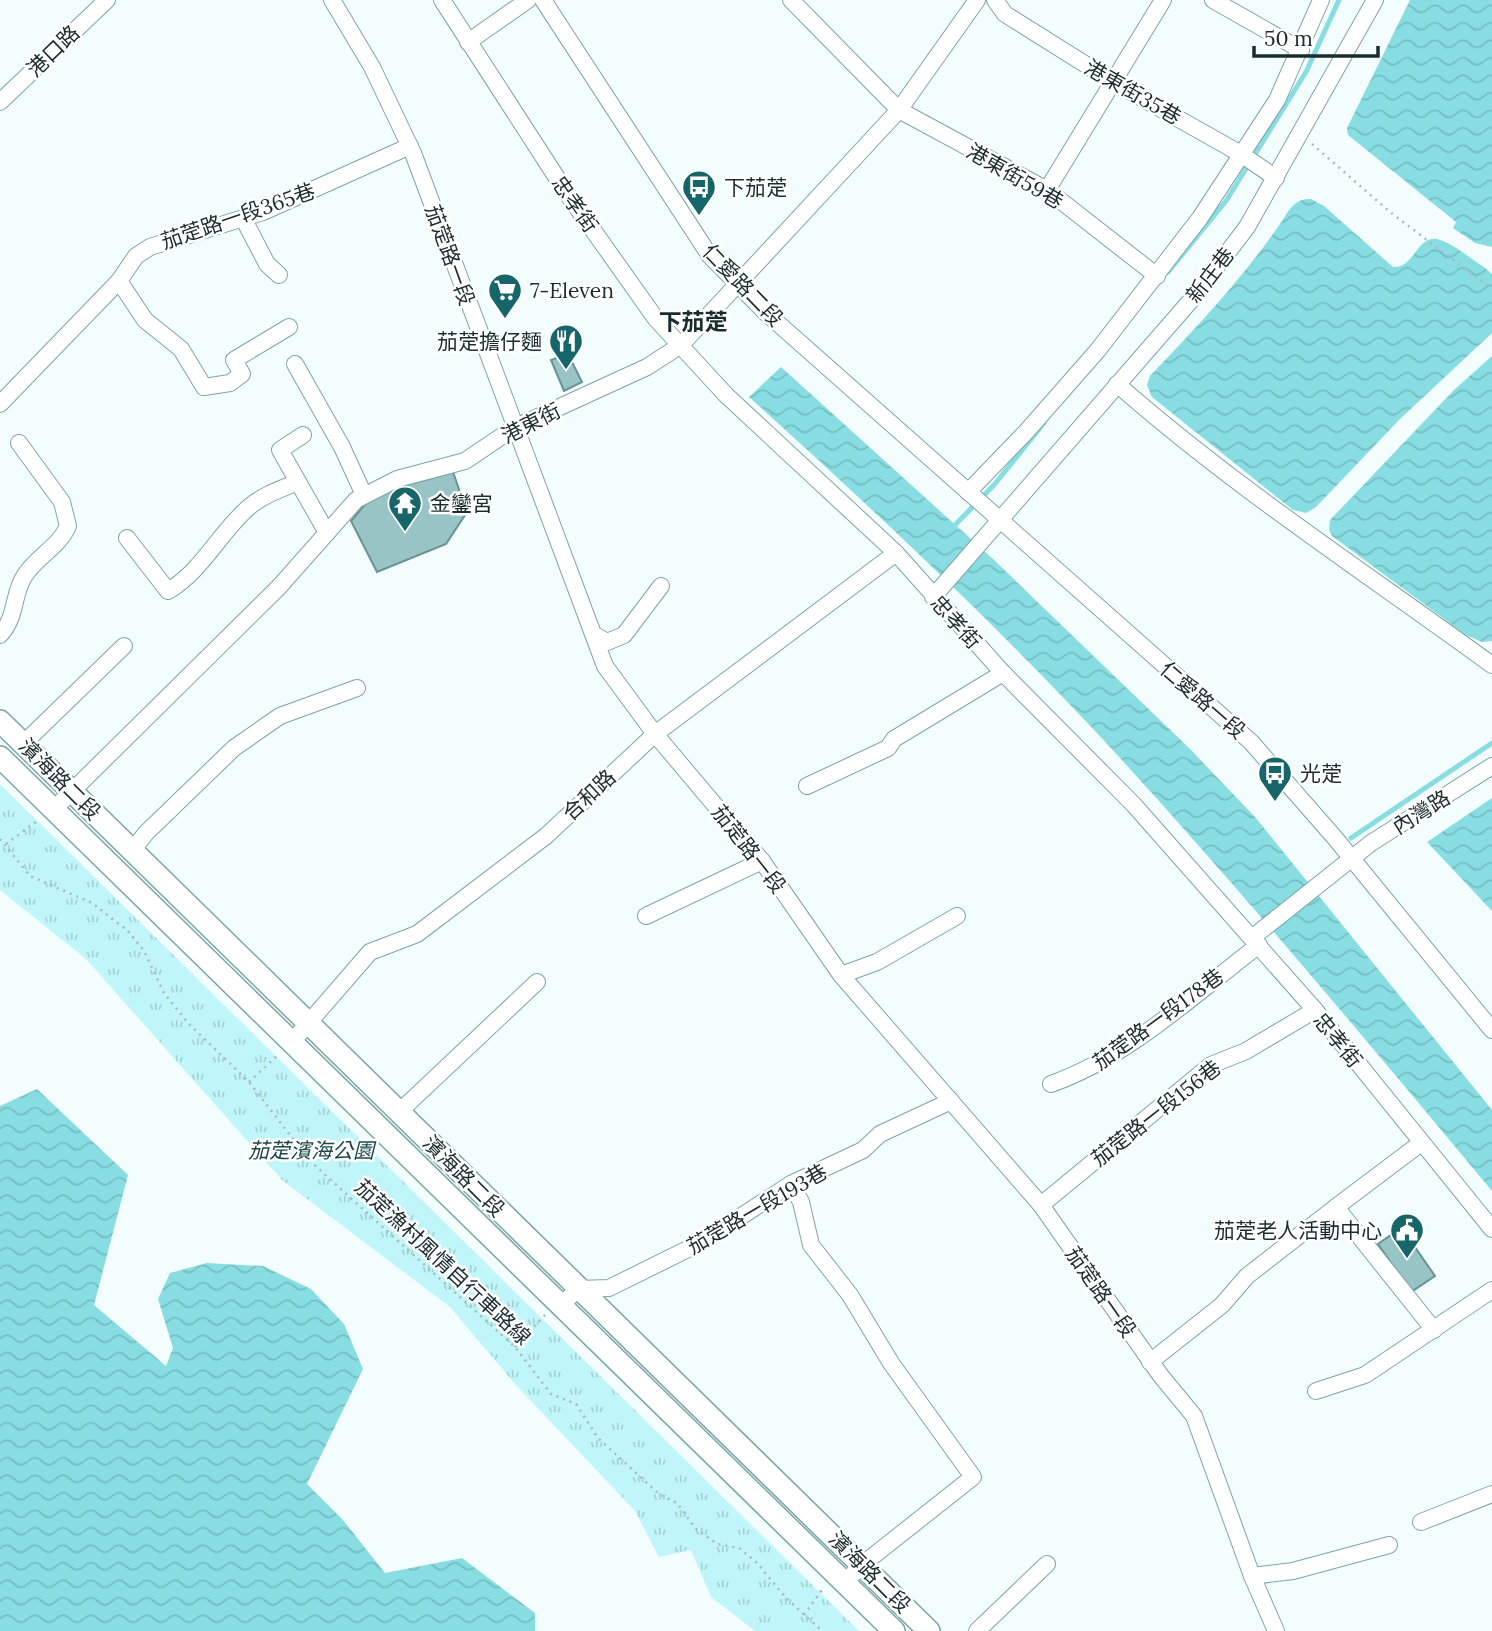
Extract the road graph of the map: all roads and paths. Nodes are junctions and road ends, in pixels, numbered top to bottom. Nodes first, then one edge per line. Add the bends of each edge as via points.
1 (107, 0) edge
2 (332, 0) edge
3 (442, 0) edge
4 (528, 0) edge
5 (544, 0) edge
6 (791, 0) edge
7 (977, 0) edge
8 (995, 0) edge
9 (1163, 0) edge
10 (1213, 0) edge
11 (1321, 0) edge
12 (1375, 0) edge
13 (468, 42) junction
14 (1301, 50) junction
15 (1115, 83) junction
16 (0, 102) edge
17 (899, 110) junction
18 (1301, 135) junction
19 (410, 146) junction
20 (1241, 154) junction
21 (1276, 178) junction
22 (1048, 190) junction
23 (243, 218) junction
24 (279, 275) dead end
25 (1157, 276) junction
26 (119, 281) junction
27 (738, 285) junction
28 (1492, 289) edge
29 (289, 327) dead end
30 (681, 345) junction
31 (295, 364) dead end
32 (1117, 384) junction
33 (0, 404) edge
34 (514, 428) junction
35 (303, 435) dead end
36 (19, 443) dead end
37 (298, 482) junction
38 (971, 494) junction
39 (364, 495) junction
40 (995, 515) junction
41 (327, 533) junction
42 (127, 538) dead end
43 (895, 553) junction
44 (661, 586) dead end
45 (939, 591) junction
46 (0, 635) edge
47 (593, 635) junction
48 (124, 646) dead end
49 (1492, 665) edge
50 (1003, 673) junction
51 (357, 688) dead end
52 (0, 721) edge
53 (655, 734) junction
54 (24, 743) junction
55 (0, 757) edge
56 (1492, 766) edge
57 (807, 786) dead end
58 (72, 791) junction
59 (54, 809) junction
60 (0, 839) edge
61 (6, 844) junction
62 (132, 850) junction
63 (1351, 858) junction
64 (762, 861) junction
65 (1315, 887) joint
66 (646, 916) dead end
67 (957, 916) dead end
68 (1259, 937) junction
69 (841, 975) junction
70 (537, 982) dead end
71 (1315, 1010) junction
72 (310, 1024) junction
73 (1492, 1030) edge
74 (292, 1042) junction
75 (249, 1082) junction
76 (1051, 1084) dead end
77 (951, 1101) junction
78 (399, 1112) junction
79 (1421, 1143) junction
80 (791, 1184) junction
81 (1041, 1205) junction
82 (1336, 1207) junction
83 (1492, 1229) edge
84 (578, 1289) junction
85 (1492, 1290) edge
86 (559, 1304) junction
87 (1434, 1330) junction
88 (515, 1347) junction
89 (1150, 1362) junction
90 (1316, 1391) dead end
91 (1492, 1494) edge
92 (1421, 1522) dead end
93 (1389, 1545) dead end
94 (863, 1564) junction
95 (1047, 1564) dead end
96 (1252, 1576) junction
97 (840, 1578) junction
98 (804, 1615) junction
99 (822, 1631) edge
100 (894, 1631) edge
101 (929, 1631) edge
102 (977, 1631) edge
103 (1276, 1631) edge

1 - 16 street, 港口路
2 - 19 street, 茄萣路一段 via 372,67
3 - 13 street, 忠孝街
4 - 13 street
5 - 27 street, 仁愛路二段 via 710,256
6 - 17 street, 港東街59巷
7 - 17 street, 港東街
8 - 15 street, 港東街35巷 via 1005,14
9 - 15 street
10 - 14 street
11 - 14 street
12 - 18 street, 新庄巷
13 - 30 street, 忠孝街 via 566,192 656,319
14 - 20 street via 1277,100
15 - 20 street, 港東街35巷
15 - 22 street
17 - 22 street, 港東街59巷
17 - 27 street, 港東街
18 - 21 street, 新庄巷
18 - 28 path
19 - 23 street, 茄萣路一段365巷
19 - 34 street, 茄萣路一段
20 - 21 street, 港東街35巷
20 - 25 street
21 - 32 street, 新庄巷 via 1247,228
22 - 25 street, 港東街59巷
23 - 24 street via 267,264
23 - 26 street, 茄萣路一段365巷 via 150,247 136,256
25 - 38 street
26 - 29 street via 145,320 181,349 204,387 230,383 242,374 234,360
26 - 33 street, 茄萣路一段365巷
27 - 30 street, 港東街
27 - 38 street, 仁愛路二段
30 - 34 street, 港東街 via 648,367
30 - 43 street, 忠孝街 via 726,395
31 - 39 street
32 - 40 street, 新庄巷
32 - 49 street via 1319,543
34 - 39 street, 港東街 via 465,461 397,479
34 - 47 street, 茄萣路一段
35 - 37 street via 280,450
36 - 46 street via 62,502 68,526 59,542 24,575 10,623
37 - 41 street
37 - 42 street via 248,508 169,591
38 - 40 street, 仁愛路二段
39 - 41 street, 港東街
40 - 45 street, 新庄巷 via 978,547
40 - 63 street, 仁愛路一段 via 1251,742
41 - 58 street, 港東街 via 279,587
43 - 45 street, 忠孝街
43 - 53 street, 合和路
44 - 47 street via 624,635 607,642
45 - 50 street, 忠孝街
47 - 53 street, 茄萣路一段 via 605,666
48 - 54 street
50 - 57 street via 894,739 888,748
50 - 68 street, 忠孝街
51 - 62 street via 280,716 234,748
52 - 54 main road, 濱海路二段
53 - 64 street, 茄萣路一段
53 - 72 street, 合和路 via 545,835 417,934 370,952
54 - 58 main road, 濱海路二段
55 - 59 main road, 濱海路二段
56 - 63 street, 內灣路
58 - 59 street, 港東街
58 - 62 main road, 濱海路二段
59 - 61 path
59 - 74 main road, 濱海路二段
60 - 61 path, 茄萣漁村風情自行車路線
61 - 75 path, 茄萣漁村風情自行車路線 via 30,876 92,903 128,931 144,951 164,993
62 - 72 main road, 濱海路二段
63 - 65 street, 內灣路
63 - 73 street, 仁愛路一段
64 - 66 street
64 - 69 street, 茄萣路一段
65 - 68 street, 茄萣路一段178巷
67 - 69 street via 877,962
68 - 71 street, 忠孝街
68 - 76 street, 茄萣路一段178巷 via 1123,1049
69 - 77 street, 茄萣路一段
70 - 78 street
71 - 79 street, 忠孝街
71 - 81 street, 茄萣路一段156巷 via 1246,1051 1211,1065
72 - 74 street, 合和路
72 - 78 main road, 濱海路二段
74 - 75 path
74 - 86 main road, 濱海路二段
75 - 88 path, 茄萣漁村風情自行車路線 via 310,1161
77 - 80 street, 茄萣路一段193巷
77 - 81 street, 茄萣路一段
78 - 84 main road, 濱海路二段
79 - 82 street
79 - 83 street, 忠孝街
80 - 84 street, 茄萣路一段193巷 via 700,1243 609,1288
80 - 94 street via 801,1202 811,1245 850,1294 891,1363 972,1477
81 - 89 street, 茄萣路一段
82 - 87 street
82 - 89 street via 1247,1276 1222,1305
84 - 86 street
84 - 94 main road, 濱海路二段
85 - 87 street
86 - 88 path
86 - 97 main road, 濱海路二段
87 - 90 street via 1355,1381
88 - 98 path, 茄萣漁村風情自行車路線 via 551,1394 576,1404 598,1438 659,1494 677,1503 696,1529 717,1544 739,1548
89 - 96 street, 茄萣路一段 via 1194,1416
91 - 92 street
93 - 96 street via 1293,1571
94 - 97 street
94 - 101 main road, 濱海路二段
95 - 102 street
96 - 103 street, 茄萣路一段
97 - 98 path via 816,1595
97 - 100 main road, 濱海路二段
98 - 99 path, 茄萣漁村風情自行車路線

